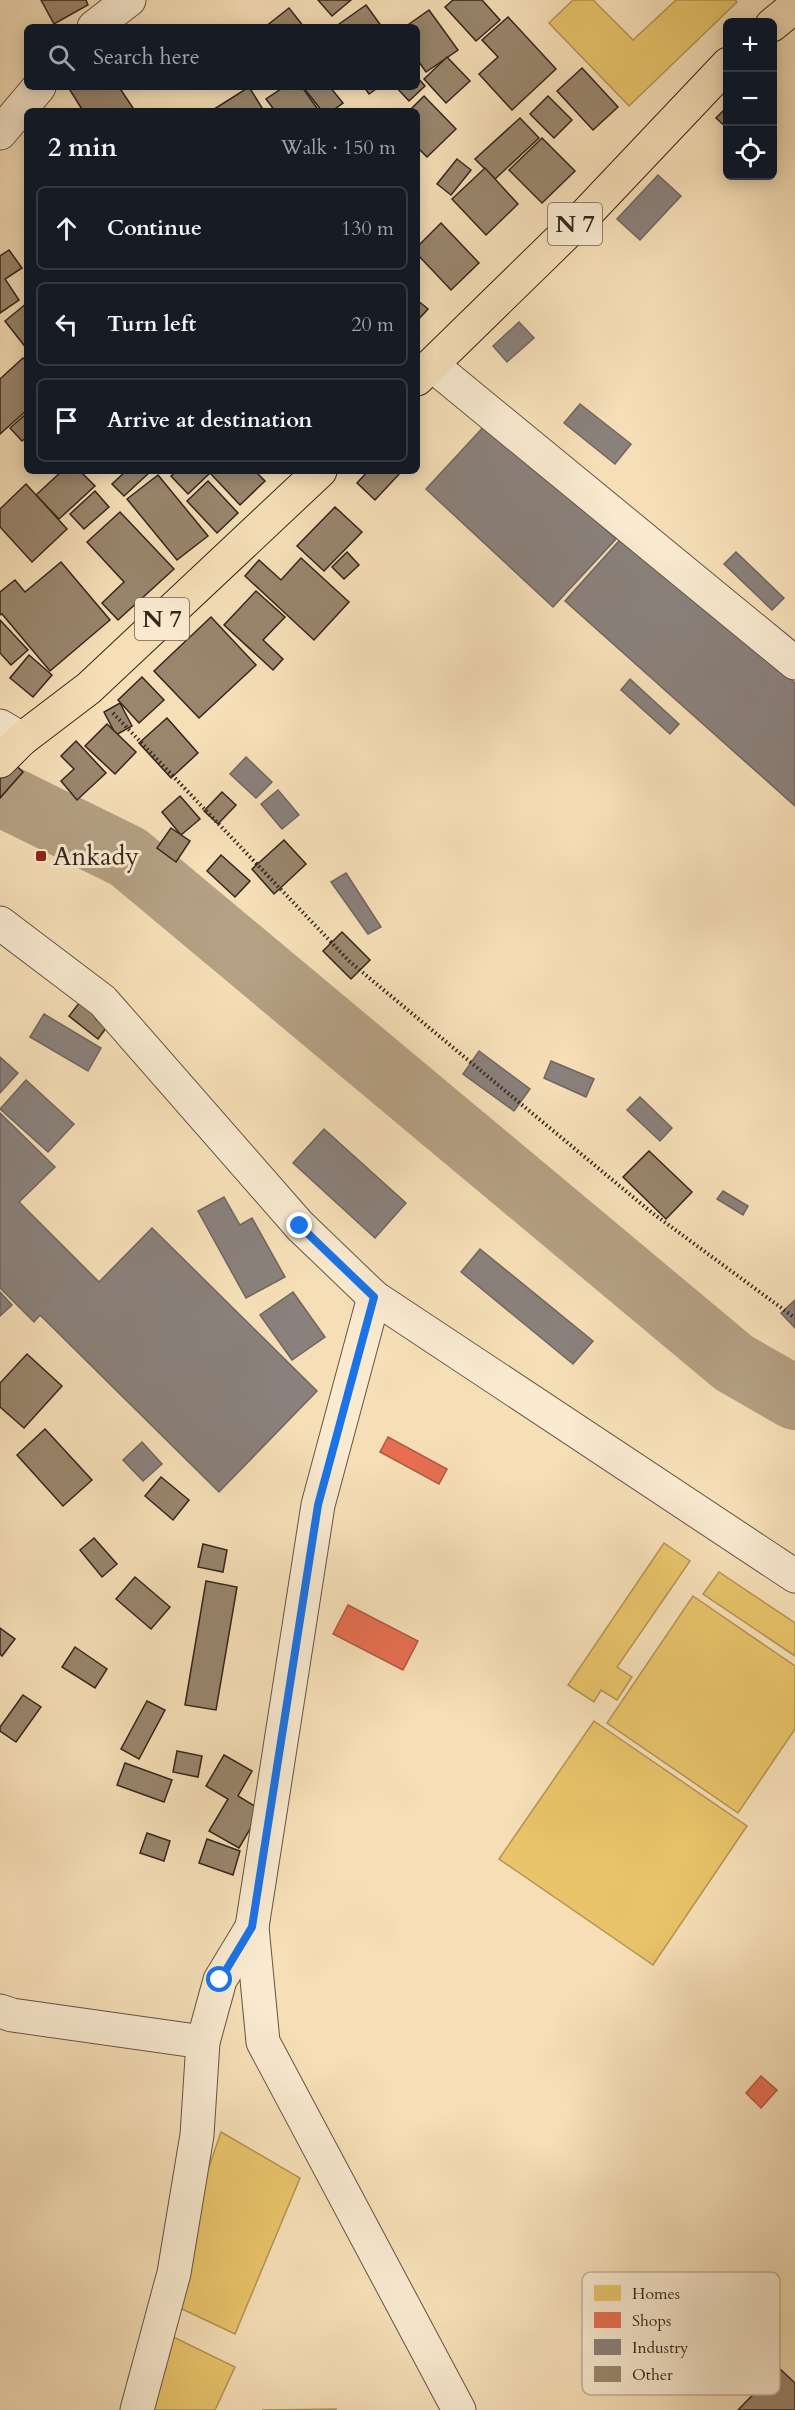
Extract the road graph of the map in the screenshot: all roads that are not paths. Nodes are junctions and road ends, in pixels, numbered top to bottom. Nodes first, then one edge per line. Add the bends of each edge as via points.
1 (129, 0) edge
2 (795, 6) edge
3 (777, 22) edge
4 (98, 24) edge
5 (723, 69) edge
6 (36, 90) edge
7 (0, 133) edge
8 (425, 372) edge
9 (317, 474) edge
10 (795, 663) edge
11 (7, 742) edge
12 (0, 923) edge
13 (374, 1297) junction
14 (795, 1576) edge
15 (252, 1927) junction
16 (0, 2011) edge
17 (203, 2042) junction
18 (137, 2410) edge
19 (459, 2410) edge

1 - 4 street
2 - 3 main road
5 - 8 main road, N 7 via 586,214
6 - 7 street
8 - 10 street
9 - 11 main road, N 7 via 89,688
12 - 13 street via 103,1001 300,1226
13 - 14 street
13 - 15 street via 318,1505
15 - 17 street via 220,1980
15 - 19 street via 264,2042
16 - 17 street
17 - 18 street via 197,2135 174,2273

